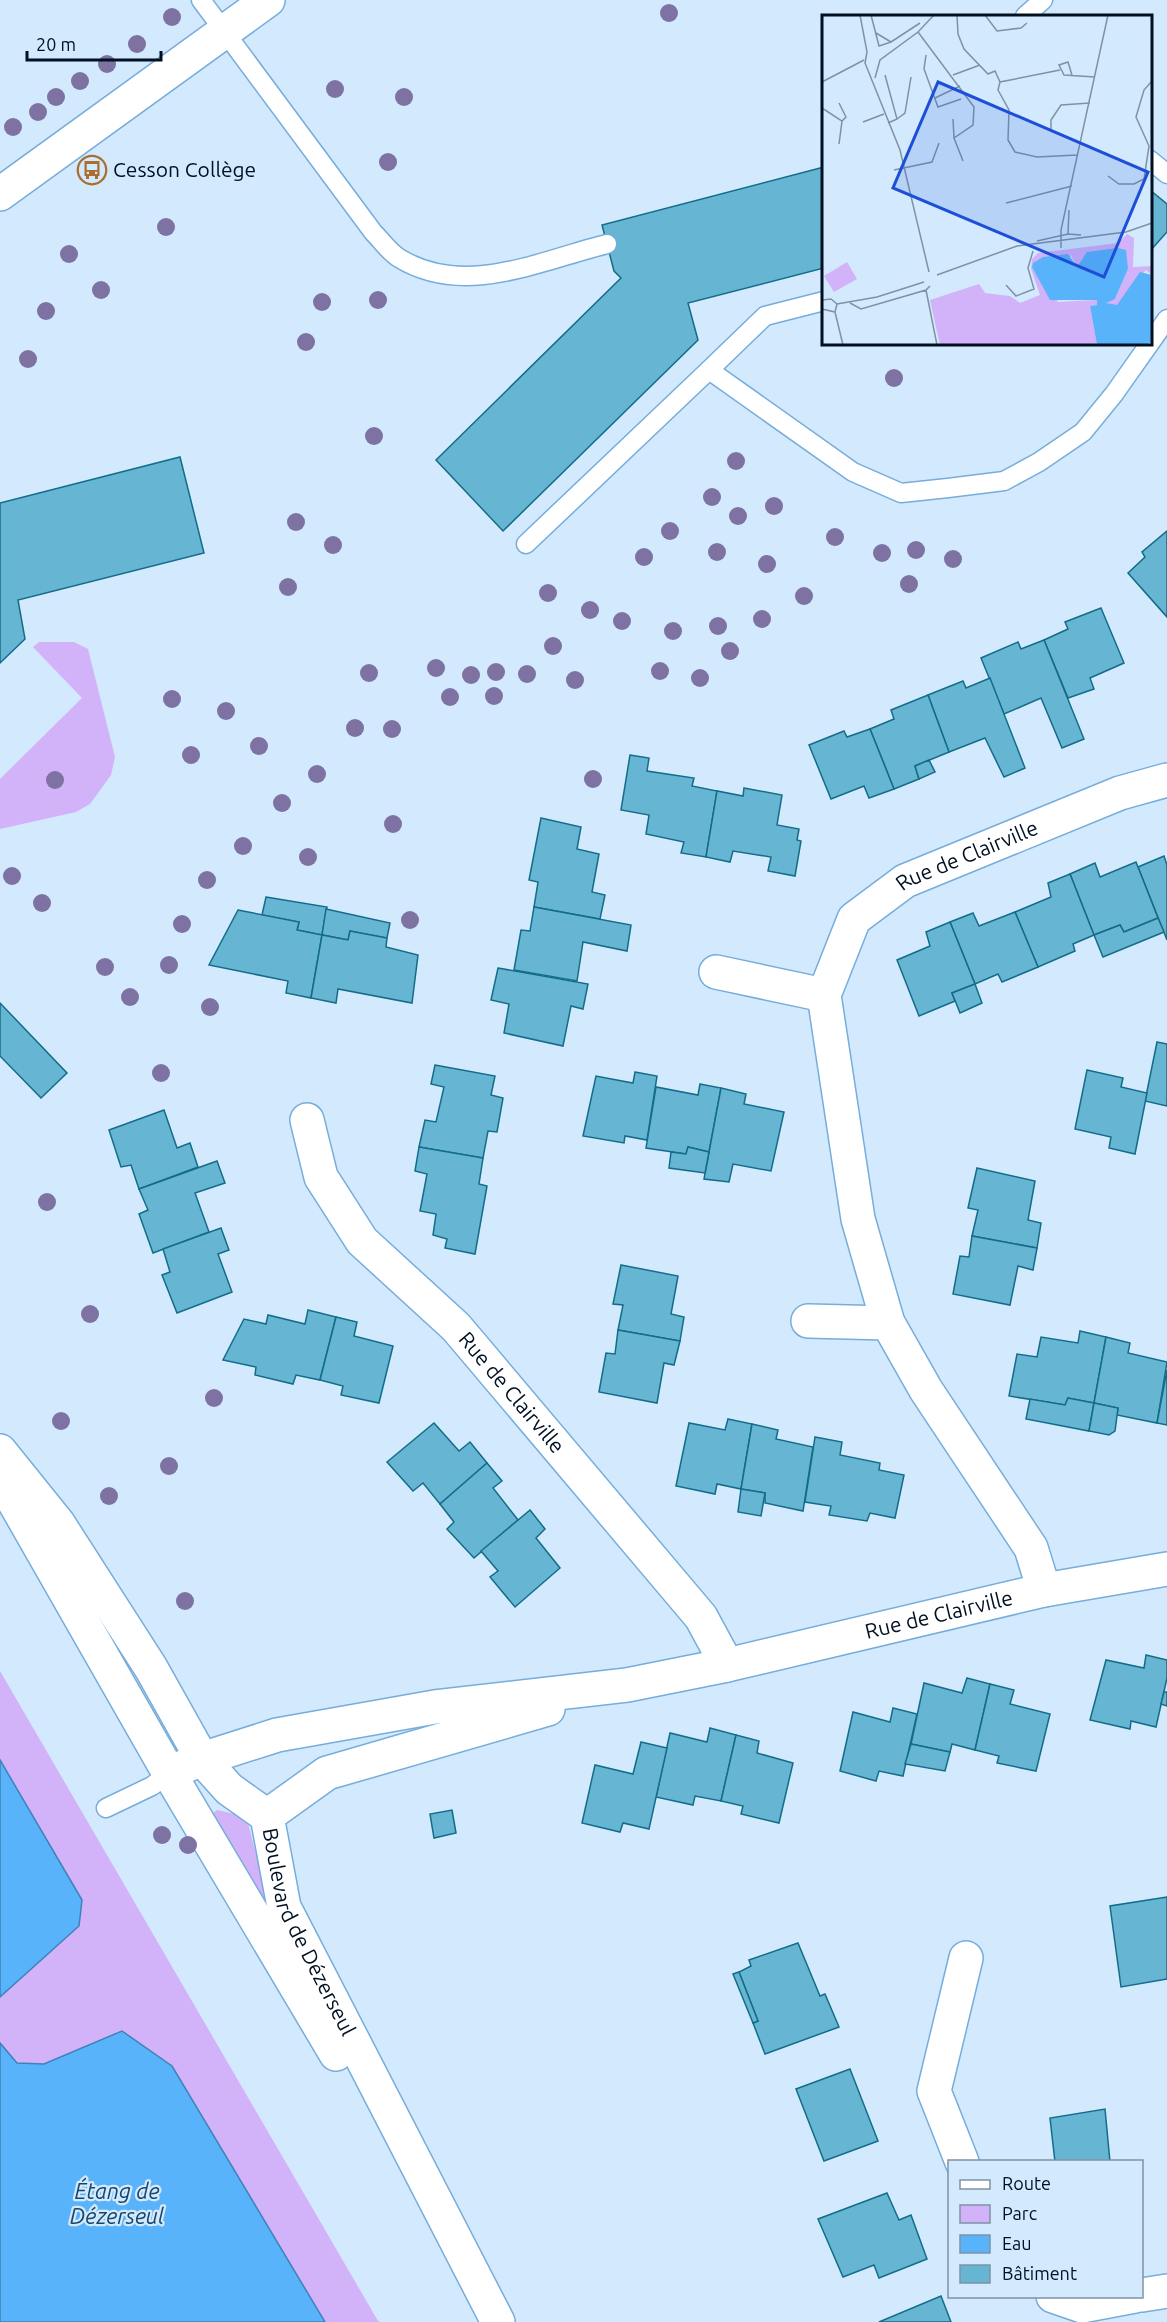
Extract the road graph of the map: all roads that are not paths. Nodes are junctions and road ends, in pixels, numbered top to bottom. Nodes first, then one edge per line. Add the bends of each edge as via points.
1 (201, 0) edge
2 (268, 0) edge
3 (1043, 0) edge
4 (1026, 15) edge
5 (224, 31) junction
6 (1152, 161) edge
7 (1167, 174) edge
8 (0, 194) edge
9 (607, 244) dead end
10 (822, 302) edge
11 (1167, 319) edge
12 (1152, 340) edge
13 (1149, 345) edge
14 (709, 370) junction
15 (526, 544) dead end
16 (1167, 780) edge
17 (716, 972) dead end
18 (824, 995) junction
19 (307, 1120) dead end
20 (808, 1321) dead end
21 (888, 1323) junction
22 (0, 1452) edge
23 (0, 1478) edge
24 (1167, 1569) edge
25 (1044, 1590) junction
26 (728, 1665) junction
27 (627, 1685) junction
28 (202, 1759) junction
29 (170, 1773) junction
30 (106, 1808) dead end
31 (267, 1816) junction
32 (966, 1958) dead end
33 (962, 2160) edge
34 (1167, 2291) edge
35 (1143, 2295) edge
36 (1059, 2298) edge
37 (1124, 2298) edge
38 (497, 2322) edge

1 - 5 lane
2 - 5 street
3 - 4 lane
5 - 8 street
5 - 9 lane via 373,232 396,257 422,270 456,278 500,274
6 - 7 lane
10 - 14 lane via 765,316
11 - 12 lane
13 - 14 lane via 1083,432 1039,462 1004,481 901,493 853,472
14 - 15 lane
16 - 18 street, Rue de Clairville via 1120,793 904,881 854,919
17 - 18 street
18 - 21 street via 858,1219
19 - 26 street, Rue de Clairville via 321,1177 362,1240 456,1327 701,1617
20 - 21 street
21 - 25 street via 926,1390 1031,1548
22 - 28 street, Boulevard de Dézerseul via 58,1523 151,1668
23 - 29 street, Boulevard de Dézerseul
24 - 25 street, Rue de Clairville
25 - 26 street, Rue de Clairville
26 - 27 street, Rue de Clairville
27 - 28 street, Rue de Clairville via 435,1707 277,1735
27 - 31 street, Rue de Clairville via 327,1773
28 - 29 street, Rue de Clairville
28 - 31 street, Boulevard de Dézerseul via 229,1789
29 - 30 lane
29 - 38 street, Boulevard de Dézerseul
31 - 38 street, Boulevard de Dézerseul via 284,1906
32 - 33 street via 934,2091
34 - 35 street
36 - 37 street via 1082,2306

